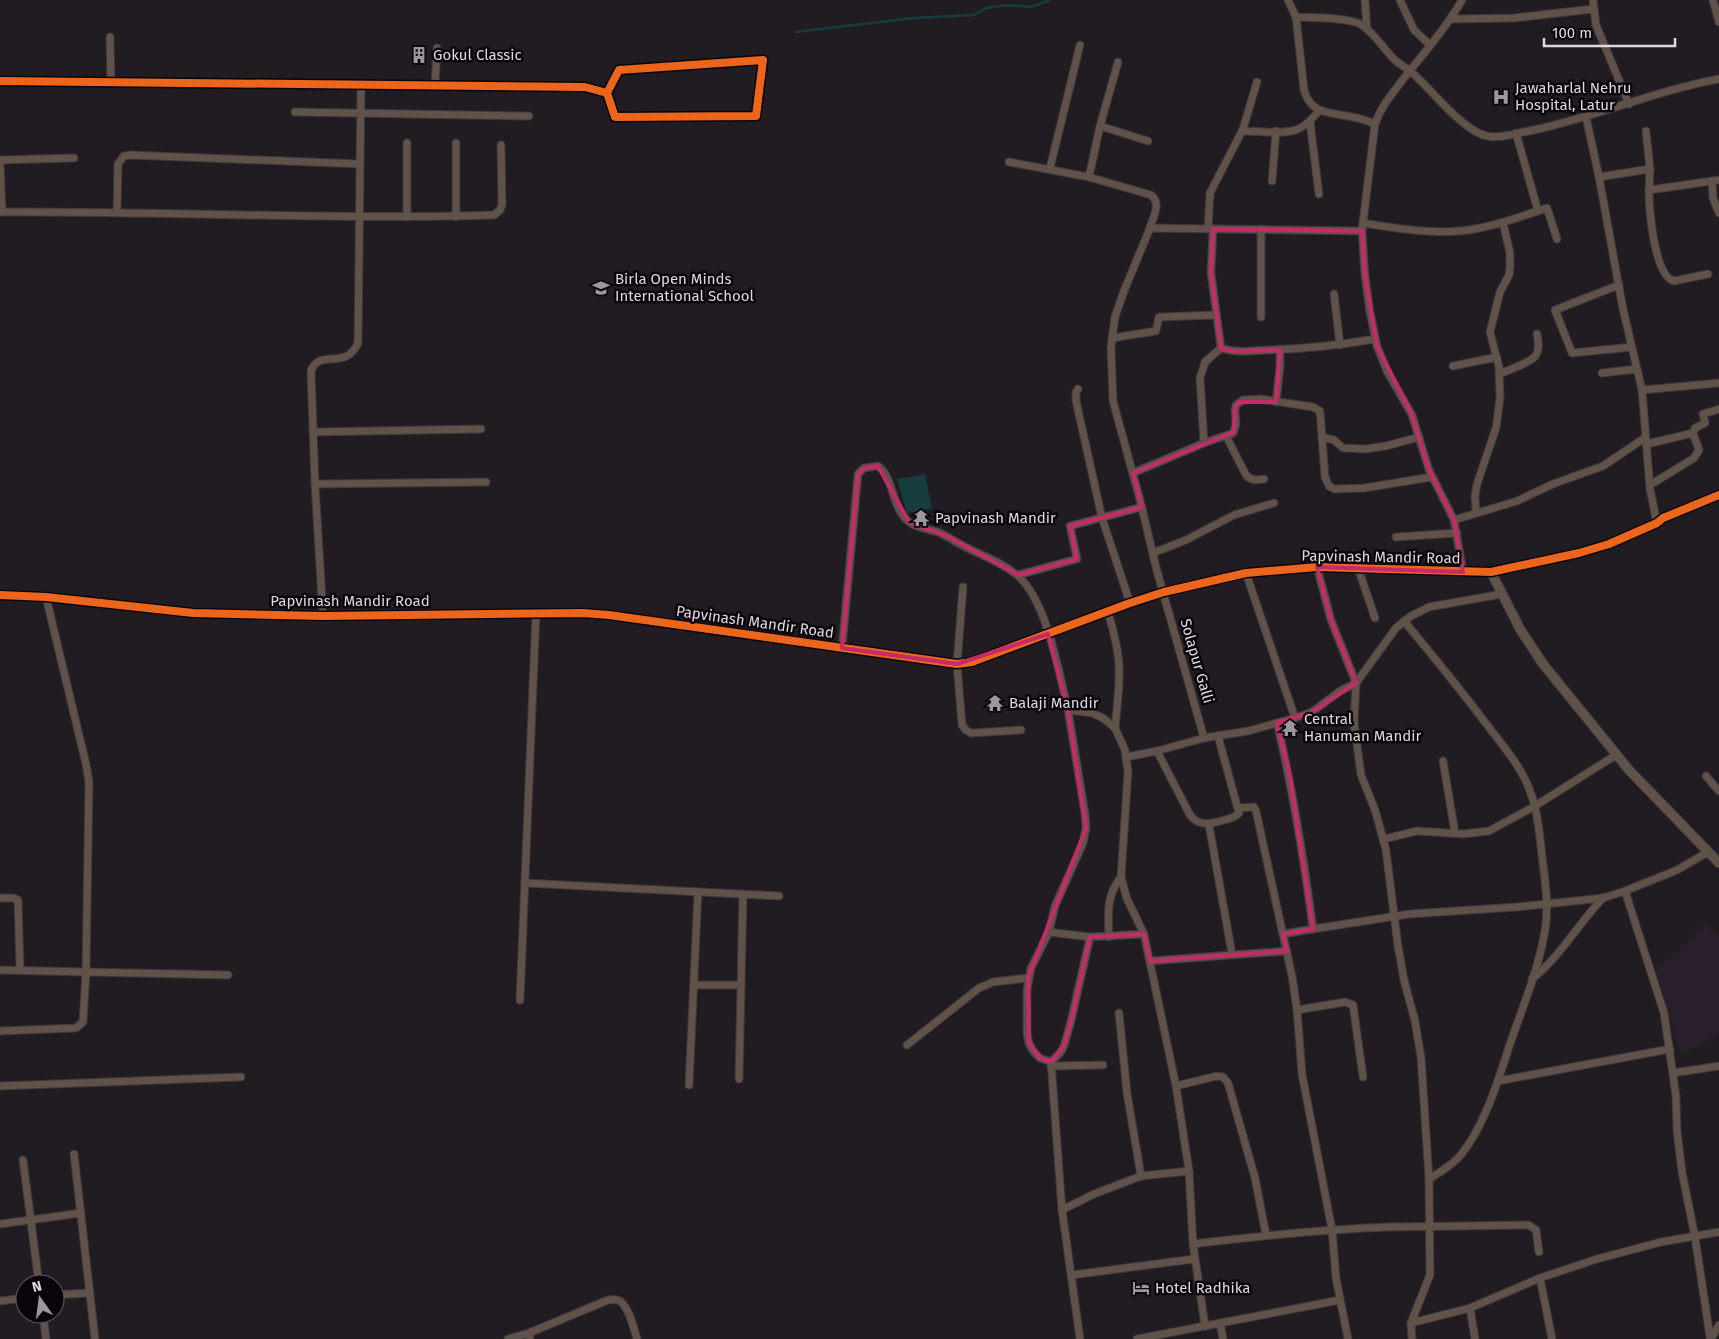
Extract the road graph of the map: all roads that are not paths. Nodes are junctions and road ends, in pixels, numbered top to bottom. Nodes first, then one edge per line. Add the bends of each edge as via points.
1 (1288, 0) edge
2 (1365, 0) edge
3 (1400, 0) edge
4 (1462, 0) edge
5 (1593, 0) edge
6 (1713, 0) edge
7 (1594, 10) junction
8 (1296, 18) junction
9 (1451, 19) junction
10 (1719, 22) edge
11 (1366, 29) junction
12 (110, 37) dead end
13 (1429, 44) junction
14 (1080, 45) dead end
15 (437, 48) dead end
16 (1118, 62) dead end
17 (1410, 71) junction
18 (1719, 79) edge
19 (0, 81) edge
20 (112, 82) junction
21 (1256, 82) dead end
22 (361, 86) junction
23 (435, 86) junction
24 (607, 93) junction
25 (1629, 104) junction
26 (1319, 111) junction
27 (295, 112) dead end
28 (361, 113) junction
29 (529, 116) dead end
30 (1586, 117) junction
31 (1310, 122) junction
32 (1375, 124) junction
33 (1100, 126) junction
34 (1242, 131) junction
35 (1276, 131) junction
36 (1646, 131) dead end
37 (1516, 133) junction
38 (1148, 141) dead end
39 (407, 143) dead end
40 (456, 143) dead end
41 (501, 145) dead end
42 (74, 158) dead end
43 (0, 160) edge
44 (1009, 162) dead end
45 (0, 164) edge
46 (360, 164) junction
47 (1050, 168) junction
48 (1650, 169) junction
49 (1089, 177) junction
50 (1599, 177) junction
51 (1715, 180) edge
52 (1272, 181) dead end
53 (1648, 190) junction
54 (1319, 194) dead end
55 (1538, 211) junction
56 (1, 212) edge
57 (117, 212) junction
58 (1719, 213) edge
59 (360, 217) junction
60 (407, 217) junction
61 (456, 217) junction
62 (1503, 223) junction
63 (1363, 227) junction
64 (1150, 228) junction
65 (1210, 229) junction
66 (1261, 230) junction
67 (1557, 238) dead end
68 (1708, 274) dead end
69 (1619, 286) junction
70 (1334, 294) dead end
71 (1216, 315) junction
72 (1261, 317) dead end
73 (1537, 334) dead end
74 (1112, 338) junction
75 (1376, 339) junction
76 (1340, 345) junction
77 (1632, 347) junction
78 (1221, 348) junction
79 (1280, 349) junction
80 (1497, 357) junction
81 (1453, 366) dead end
82 (1637, 369) junction
83 (1602, 373) dead end
84 (1500, 374) junction
85 (1719, 382) edge
86 (1078, 389) dead end
87 (1642, 390) junction
88 (1276, 402) junction
89 (1719, 409) edge
90 (481, 430) dead end
91 (313, 432) junction
92 (1694, 433) junction
93 (1226, 436) junction
94 (1322, 437) junction
95 (1419, 437) junction
96 (1646, 440) junction
97 (1204, 443) junction
98 (1133, 473) junction
99 (1432, 477) junction
100 (1264, 479) dead end
101 (486, 482) dead end
102 (315, 484) junction
103 (1650, 485) junction
104 (1719, 495) edge
105 (1274, 503) dead end
106 (1142, 507) junction
107 (1476, 512) junction
108 (1102, 518) junction
109 (1454, 520) junction
110 (1657, 523) junction
111 (1457, 533) junction
112 (1396, 537) dead end
113 (1152, 553) junction
114 (1317, 567) junction
115 (1358, 568) junction
116 (1463, 572) junction
117 (1492, 572) junction
118 (1246, 573) junction
119 (1018, 575) junction
120 (963, 587) dead end
121 (1164, 592) junction
122 (1502, 594) junction
123 (0, 595) edge
124 (46, 598) junction
125 (1130, 603) junction
126 (1108, 612) junction
127 (536, 613) junction
128 (324, 616) junction
129 (1375, 618) dead end
130 (1404, 621) junction
131 (1048, 634) junction
132 (842, 648) junction
133 (957, 664) junction
134 (1356, 683) junction
135 (1068, 710) junction
136 (1294, 718) junction
137 (1277, 723) junction
138 (1116, 728) junction
139 (1021, 730) dead end
140 (1218, 736) junction
141 (1204, 738) junction
142 (1157, 751) junction
143 (1616, 755) junction
144 (1126, 757) junction
145 (1443, 761) dead end
146 (1706, 776) dead end
147 (1719, 791) edge
148 (1535, 806) junction
149 (1239, 808) junction
150 (1208, 825) junction
151 (1455, 833) junction
152 (1384, 839) junction
153 (1708, 852) junction
154 (1719, 863) edge
155 (1121, 877) junction
156 (525, 883) junction
157 (1625, 891) junction
158 (698, 892) junction
159 (743, 894) junction
160 (779, 896) dead end
161 (0, 898) edge
162 (1603, 898) junction
163 (1546, 904) junction
164 (1394, 916) junction
165 (1312, 929) junction
166 (1049, 932) junction
167 (1144, 934) junction
168 (1283, 934) junction
169 (1090, 937) junction
170 (1109, 937) junction
171 (1287, 951) junction
172 (1232, 954) junction
173 (1150, 960) junction
174 (0, 970) edge
175 (20, 970) junction
176 (86, 972) junction
177 (228, 975) dead end
178 (1028, 978) junction
179 (1532, 979) junction
180 (694, 985) junction
181 (741, 985) junction
182 (520, 1000) dead end
183 (1297, 1010) junction
184 (1119, 1013) dead end
185 (0, 1031) edge
186 (907, 1045) dead end
187 (1670, 1049) junction
188 (1051, 1064) junction
189 (1103, 1065) dead end
190 (1719, 1066) edge
191 (1673, 1073) junction
192 (241, 1077) dead end
193 (1363, 1077) dead end
194 (739, 1079) dead end
195 (1498, 1081) junction
196 (0, 1086) edge
197 (689, 1086) dead end
198 (1176, 1086) junction
199 (74, 1154) dead end
200 (24, 1160) dead end
201 (1189, 1171) junction
202 (1141, 1176) junction
203 (1429, 1179) junction
204 (1062, 1210) junction
205 (81, 1213) junction
206 (31, 1220) junction
207 (0, 1224) edge
208 (1431, 1227) junction
209 (1332, 1230) junction
210 (1719, 1232) edge
211 (1266, 1235) junction
212 (1695, 1236) junction
213 (1193, 1244) junction
214 (1539, 1252) dead end
215 (1194, 1258) junction
216 (38, 1274) edge
217 (1072, 1275) junction
218 (1540, 1278) junction
219 (88, 1293) junction
220 (65, 1294) edge
221 (15, 1299) edge
222 (1340, 1300) junction
223 (0, 1301) edge
224 (1470, 1308) junction
225 (1220, 1323) junction
226 (1411, 1323) junction
227 (44, 1324) edge
228 (1719, 1325) edge
229 (1205, 1326) junction
230 (529, 1336) edge
231 (1168, 1336) edge
232 (1710, 1338) edge
233 (46, 1339) edge
234 (95, 1339) edge
235 (508, 1339) edge
236 (637, 1339) edge
237 (1080, 1339) edge
238 (1137, 1339) edge
239 (1223, 1339) edge
240 (1348, 1339) edge
241 (1412, 1339) edge
242 (1475, 1339) edge
243 (1552, 1339) edge

1 - 8 street
2 - 11 street
3 - 13 street via 1414,30
4 - 9 street
5 - 7 street
6 - 10 street
7 - 9 street via 1514,18
7 - 25 street via 1599,34
8 - 11 street via 1348,21
8 - 26 street via 1304,90 1306,98
9 - 13 street
11 - 17 street via 1393,59
12 - 20 street
13 - 17 street
14 - 47 street
15 - 23 street
16 - 33 street
17 - 32 street via 1383,105
17 - 37 street via 1447,109 1476,132 1488,137
18 - 25 street
19 - 20 street
20 - 22 street
21 - 34 street
22 - 23 street
22 - 28 street
23 - 24 street via 585,87
24 - 24 street via 619,70 763,60 756,116 615,117
25 - 30 street
26 - 31 street
26 - 32 street
27 - 28 street
28 - 29 street
28 - 46 street
30 - 37 street
30 - 50 street
31 - 35 street via 1299,129
31 - 54 street
32 - 63 street
33 - 38 street
33 - 49 street
34 - 35 street
34 - 65 street via 1210,192
35 - 52 street
36 - 48 street
37 - 55 street
39 - 60 street
40 - 61 street
41 - 61 street via 500,210 494,216
42 - 43 street
44 - 47 street, Solapur Galli
45 - 56 street
46 - 57 street via 124,156 118,164
46 - 59 street
47 - 49 street, Solapur Galli
48 - 50 street
48 - 53 street
49 - 64 street, Solapur Galli via 1151,195 1157,206
50 - 69 street
51 - 53 street
51 - 58 street via 1713,198
53 - 68 street via 1653,234 1665,274 1670,280
55 - 62 street
55 - 67 street via 1547,208
56 - 57 street
57 - 59 street
59 - 60 street
59 - 91 street via 358,344 351,356 318,361 313,366
60 - 61 street
62 - 63 street via 1460,231
62 - 80 street via 1510,267 1490,332
63 - 66 street
63 - 75 street via 1365,276
64 - 65 street
64 - 74 street, Solapur Galli via 1115,317
65 - 66 street
65 - 71 street
66 - 72 street
69 - 77 street
69 - 77 street via 1555,310 1572,353
70 - 76 street
71 - 74 street via 1159,317 1156,331
71 - 78 street
73 - 84 street via 1538,347 1531,360
74 - 98 street, Solapur Galli via 1113,401
75 - 76 street
75 - 95 street via 1387,371 1412,415
76 - 79 street
77 - 82 street
78 - 79 street via 1232,351
78 - 97 street via 1205,362 1200,378
79 - 88 street
80 - 81 street
80 - 84 street
82 - 83 street
82 - 87 street
84 - 107 street via 1496,428 1477,484
85 - 87 street
86 - 108 street via 1076,400
87 - 96 street
88 - 93 street via 1260,399 1239,402 1234,409 1235,429
88 - 94 street via 1313,407 1320,411
89 - 92 street via 1703,414 1705,423 1695,428
90 - 91 street
91 - 102 street
92 - 96 street
92 - 103 street via 1699,450 1694,458
93 - 97 street
93 - 100 street via 1249,479
94 - 95 street via 1334,440 1343,448 1366,449
94 - 99 street via 1325,477 1334,489 1364,488
95 - 99 street
96 - 103 street
96 - 107 street via 1604,466 1517,501
97 - 98 street
98 - 106 street, Solapur Galli
99 - 109 street
101 - 102 street
102 - 128 street
103 - 110 street
104 - 110 street, Papvinash Mandir Road
105 - 113 street via 1234,514 1186,540
106 - 108 street
106 - 113 street, Solapur Galli
107 - 109 street
108 - 119 street via 1070,526 1077,559
108 - 125 street
109 - 111 street
110 - 117 street, Papvinash Mandir Road via 1579,553
111 - 112 street
111 - 116 street
113 - 121 street, Solapur Galli
114 - 115 street, Papvinash Mandir Road
114 - 118 street, Papvinash Mandir Road
114 - 134 street via 1331,620
115 - 116 street, Papvinash Mandir Road
115 - 129 street
116 - 117 street, Papvinash Mandir Road
117 - 122 street
118 - 121 street, Papvinash Mandir Road
118 - 136 street
119 - 131 street via 1034,596
119 - 132 street via 939,532 909,522 899,511 884,472 878,466 864,468 858,474
120 - 133 street
121 - 125 street, Papvinash Mandir Road
121 - 141 street, Solapur Galli
122 - 130 street via 1429,607
122 - 143 street via 1543,664
123 - 124 street, Papvinash Mandir Road
124 - 128 street, Papvinash Mandir Road via 193,613
124 - 176 street via 89,782
125 - 126 street, Papvinash Mandir Road
126 - 131 street, Papvinash Mandir Road
126 - 138 street via 1119,664
127 - 128 street, Papvinash Mandir Road
127 - 132 street, Papvinash Mandir Road via 609,615
127 - 156 street
130 - 134 street
130 - 148 street via 1518,765
131 - 133 street, Papvinash Mandir Road via 972,662
131 - 135 street
132 - 133 street, Papvinash Mandir Road
133 - 139 street via 961,719 966,730 972,733
134 - 136 street via 1312,712
134 - 152 street via 1354,723 1361,775
135 - 138 street via 1092,713
135 - 166 street via 1086,828 1083,843 1055,906
136 - 137 street
137 - 140 street
137 - 165 street via 1290,777
138 - 144 street
140 - 141 street
140 - 149 street
141 - 142 street
142 - 144 street
142 - 150 street via 1190,815 1197,822
143 - 148 street
143 - 153 street
144 - 155 street via 1127,796
145 - 151 street
146 - 147 street
148 - 151 street via 1489,831
148 - 163 street
149 - 150 street via 1235,817
149 - 168 street via 1254,807 1256,811
150 - 172 street
151 - 152 street via 1417,831
152 - 164 street
153 - 154 street
153 - 157 street via 1677,870
155 - 167 street via 1127,899
155 - 170 street via 1111,892
156 - 158 street
156 - 182 street
157 - 162 street
157 - 187 street via 1664,1013
158 - 159 street
158 - 180 street
159 - 160 street
159 - 181 street
161 - 175 street via 18,900
162 - 163 street
162 - 179 street via 1552,960
163 - 164 street
163 - 179 street via 1545,935
164 - 165 street
164 - 203 street via 1420,1057
165 - 168 street
166 - 169 street
166 - 178 street
167 - 170 street
167 - 173 street
168 - 171 street
169 - 170 street
169 - 188 street via 1066,1039
171 - 172 street
171 - 183 street
172 - 173 street
173 - 198 street
174 - 175 street
175 - 176 street
176 - 177 street
176 - 185 street via 83,1022 76,1028
178 - 186 street via 999,981 980,988
178 - 188 street via 1029,1043 1040,1058
179 - 195 street
180 - 181 street
180 - 197 street
181 - 194 street
183 - 193 street via 1345,1002 1352,1005
183 - 209 street via 1302,1074
184 - 202 street via 1127,1093
187 - 191 street
187 - 195 street
188 - 189 street
188 - 204 street
190 - 191 street
191 - 212 street via 1682,1172
192 - 196 street
195 - 203 street via 1473,1138 1453,1163
198 - 201 street
198 - 211 street via 1217,1076 1228,1083 1255,1178
199 - 205 street
200 - 206 street
201 - 202 street
201 - 213 street
202 - 204 street
203 - 208 street
204 - 217 street
205 - 206 street
205 - 219 street
206 - 207 street
206 - 216 street
208 - 209 street
208 - 214 street via 1529,1225 1536,1230
208 - 226 street via 1430,1275
209 - 211 street
209 - 222 street
210 - 212 street
211 - 213 street
212 - 218 street via 1661,1242
212 - 232 street
213 - 215 street
215 - 217 street
215 - 229 street
217 - 237 street
218 - 224 street
218 - 243 street
219 - 220 street
219 - 234 street
221 - 223 street
222 - 225 street
222 - 240 street
224 - 226 street
224 - 242 street
225 - 229 street
225 - 239 street
226 - 241 street
227 - 233 street
228 - 232 street
229 - 231 street
230 - 235 street
230 - 236 street via 608,1300 617,1300 626,1308
231 - 238 street

